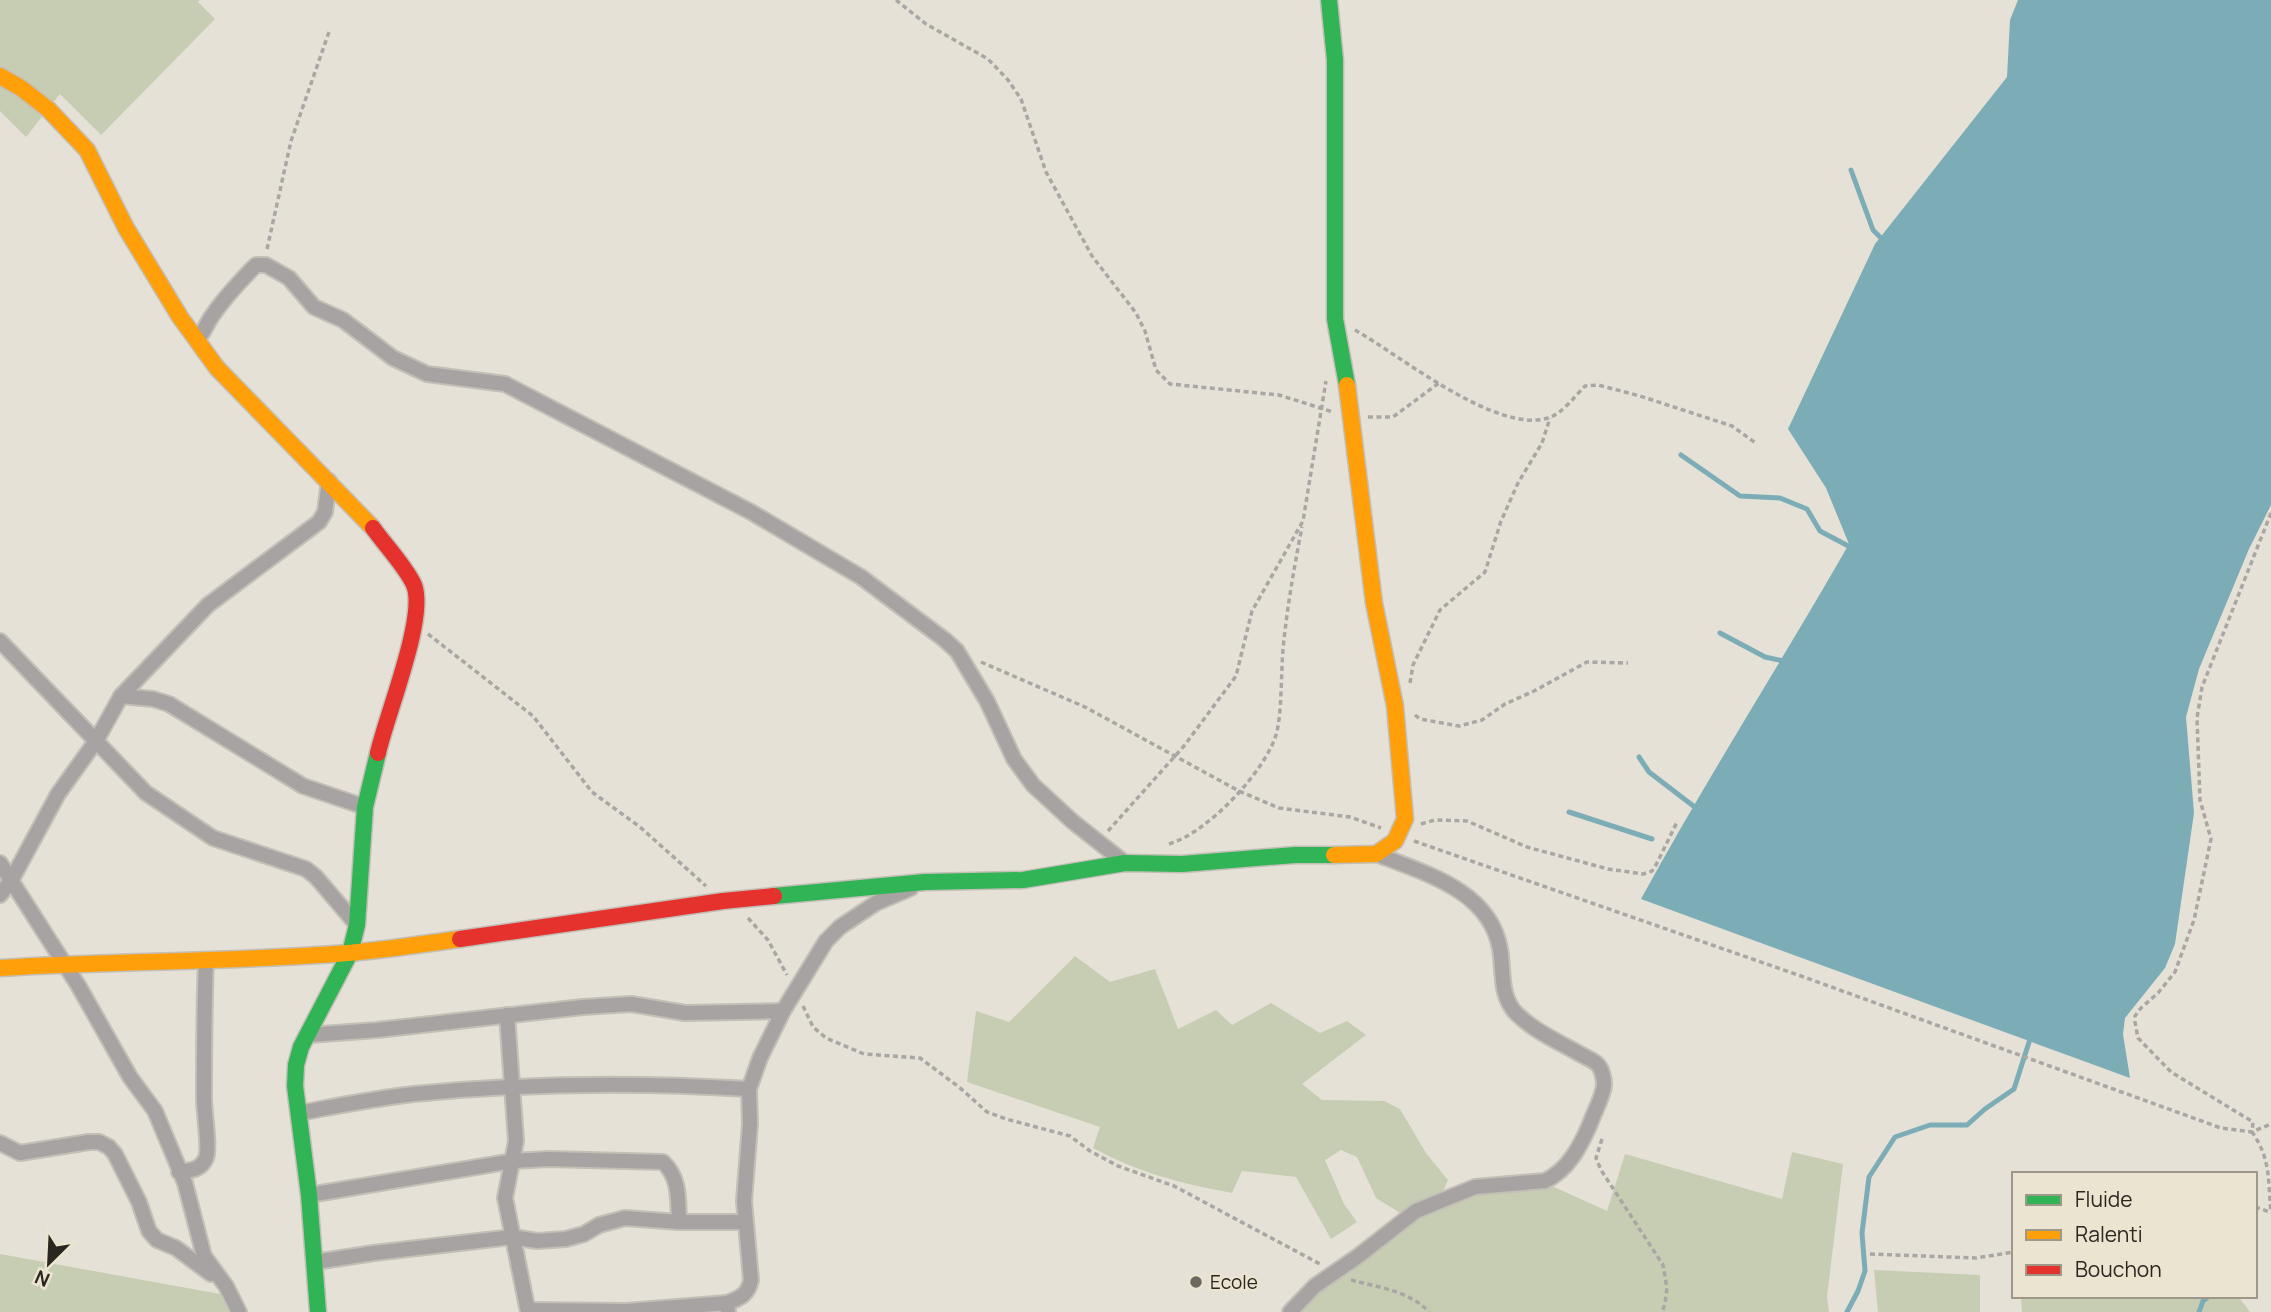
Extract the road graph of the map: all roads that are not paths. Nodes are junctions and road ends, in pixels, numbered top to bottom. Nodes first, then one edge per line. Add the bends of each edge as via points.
1 (1329, 0) edge
2 (0, 76) edge
3 (197, 339) junction
4 (329, 481) junction
5 (0, 641) edge
6 (121, 696) junction
7 (96, 741) junction
8 (365, 807) junction
9 (1376, 854) junction
10 (0, 863) edge
11 (1125, 863) junction
12 (12, 879) junction
13 (925, 882) junction
14 (0, 895) edge
15 (357, 925) junction
16 (350, 953) junction
17 (206, 961) junction
18 (65, 964) junction
19 (0, 968) edge
20 (783, 1011) junction
21 (506, 1015) junction
22 (309, 1035) junction
23 (512, 1086) junction
24 (749, 1089) junction
25 (299, 1113) junction
26 (0, 1143) edge
27 (513, 1161) junction
28 (179, 1172) junction
29 (309, 1195) junction
30 (679, 1222) junction
31 (745, 1222) junction
32 (512, 1237) junction
33 (315, 1262) junction
34 (226, 1286) junction
35 (727, 1308) edge
36 (528, 1311) edge
37 (239, 1312) edge
38 (318, 1312) edge
39 (1290, 1312) edge

1 - 9 street via 1335,60 1335,319 1352,417 1374,603 1395,706 1405,819 1404,837
2 - 3 street via 48,109 87,150 126,228
3 - 4 street via 217,368
3 - 11 street via 229,293 256,265 275,269 314,307 343,320 393,358 427,374 505,384 751,512 861,577 957,651 1014,759 1033,785
4 - 6 street via 319,522 208,605
4 - 8 street via 372,527 413,583 418,599
5 - 7 street
6 - 7 street
6 - 8 street via 169,705 303,786
7 - 12 street via 58,794
7 - 15 street via 146,793 205,834 306,869
8 - 15 street
9 - 11 street
9 - 39 street via 1453,888 1482,907 1494,929 1500,973 1516,1014 1598,1064 1604,1082 1583,1139 1555,1176 1459,1192 1403,1219
10 - 12 street
11 - 13 street via 1023,880
12 - 14 street
12 - 18 street
13 - 16 street via 723,901
13 - 20 street via 876,903 840,927 826,941
15 - 16 street
16 - 17 street
16 - 22 street
17 - 18 street
17 - 28 street via 208,1150 198,1169
18 - 19 street
18 - 28 street via 130,1077 155,1111
20 - 21 street via 685,1013 631,1004
20 - 24 street
21 - 22 street
21 - 23 street
22 - 25 street via 296,1065
23 - 24 street via 594,1083
23 - 25 street via 411,1095
23 - 27 street
24 - 31 street
25 - 29 street
26 - 34 street via 20,1153 89,1142 109,1147 125,1171 149,1231
27 - 29 street
27 - 30 street via 663,1162 673,1172
27 - 32 street via 505,1198
28 - 34 street via 204,1256
29 - 33 street
30 - 31 street
30 - 32 street via 625,1218 566,1239
31 - 35 street via 749,1290
32 - 33 street
32 - 36 street
33 - 38 street
34 - 37 street
35 - 36 street

